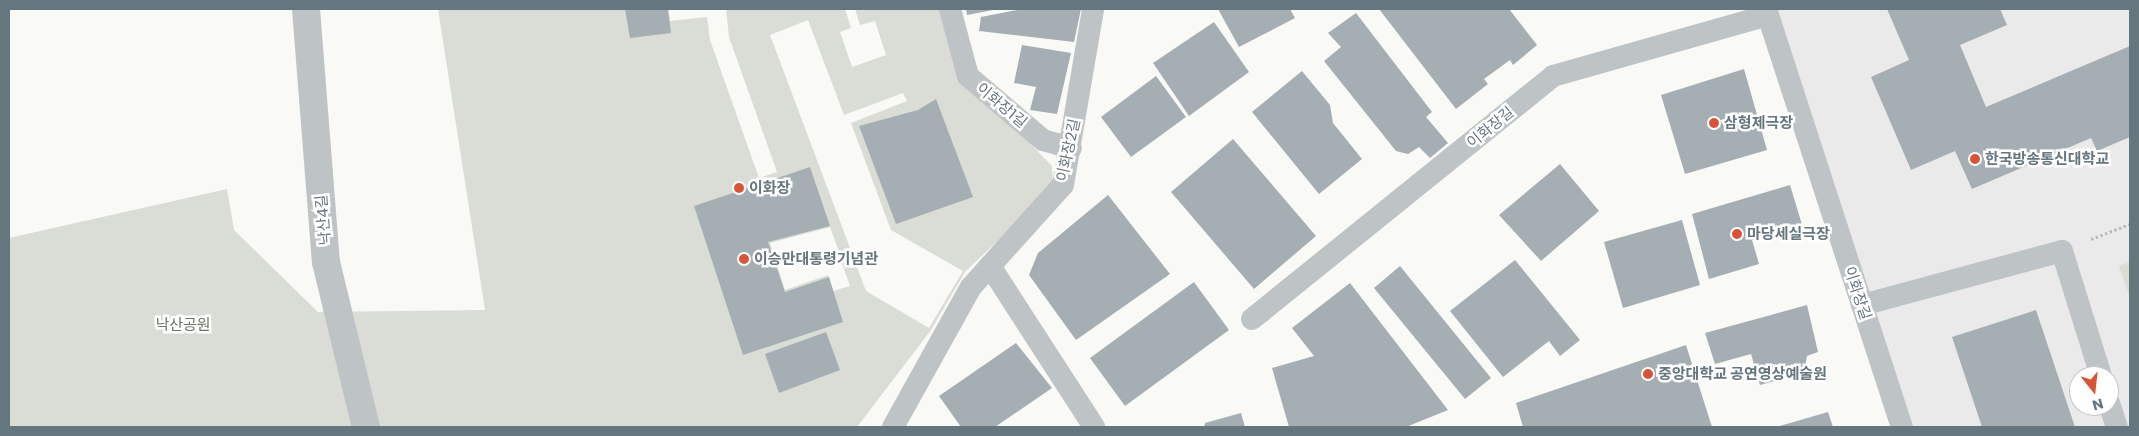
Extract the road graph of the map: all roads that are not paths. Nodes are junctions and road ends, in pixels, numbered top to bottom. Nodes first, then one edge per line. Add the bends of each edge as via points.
1 (306, 9) edge
2 (950, 9) edge
3 (1093, 9) edge
4 (1767, 12) edge
5 (1071, 148) junction
6 (990, 266) junction
7 (1862, 305) junction
8 (1252, 319) dead end
9 (2098, 366) edge
10 (366, 427) edge
11 (893, 427) edge
12 (1094, 427) edge
13 (1902, 427) edge

1 - 10 street, 낙산4길 via 326,262
2 - 5 lane, 이화장1길 via 968,76 1043,140
3 - 5 lane, 이화장2길
4 - 7 lane, 이화장길
4 - 8 lane, 이화장길 via 1553,76
5 - 6 lane, 이화장2길 via 1063,185
6 - 11 lane, 이화장2길 via 971,287
6 - 12 lane
7 - 9 lane via 2062,251
7 - 13 lane, 이화장길

